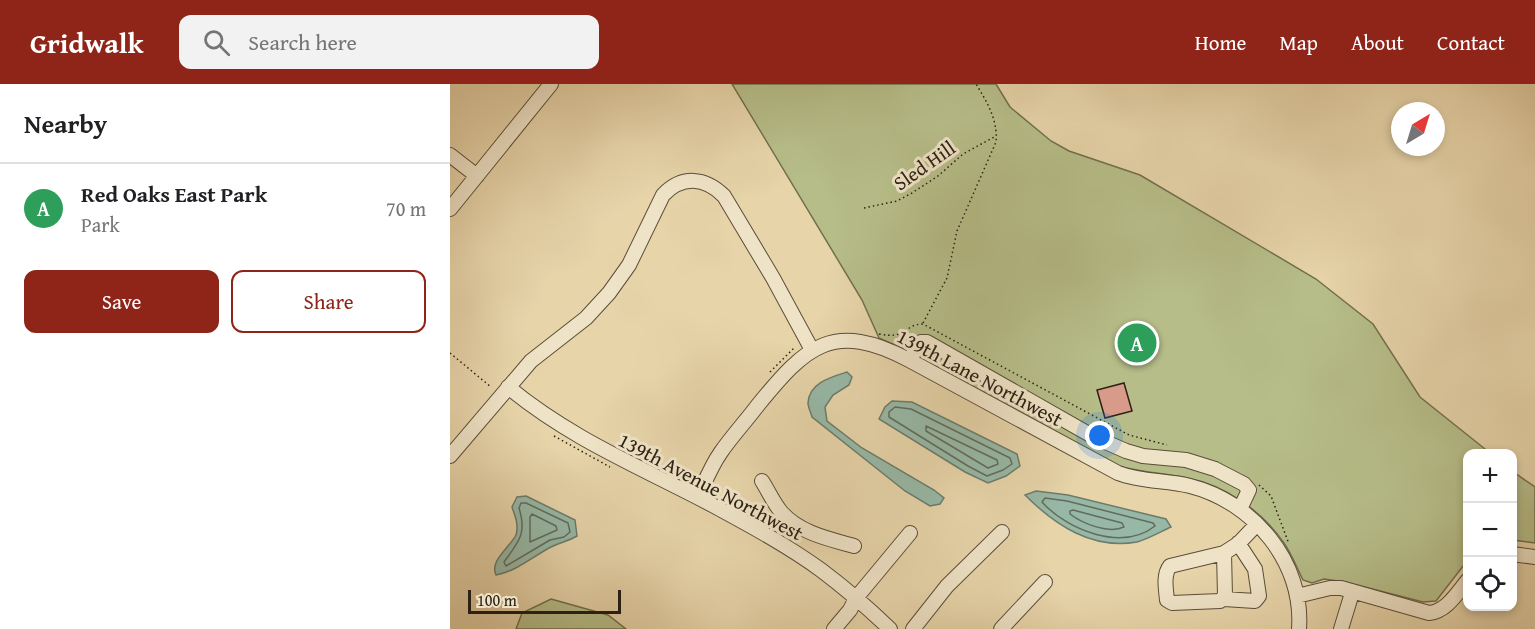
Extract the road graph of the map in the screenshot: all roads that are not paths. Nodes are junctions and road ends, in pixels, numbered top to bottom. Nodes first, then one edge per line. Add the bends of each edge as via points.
1 (551, 84) edge
2 (450, 155) edge
3 (477, 176) junction
4 (450, 209) edge
5 (812, 350) junction
6 (909, 360) junction
7 (508, 387) junction
8 (1094, 437) junction
9 (450, 456) edge
10 (1084, 456) junction
11 (762, 481) dead end
12 (698, 497) junction
13 (1240, 509) junction
14 (1257, 524) junction
15 (802, 528) junction
16 (1002, 532) dead end
17 (910, 533) dead end
18 (1238, 543) junction
19 (854, 546) dead end
20 (790, 549) junction
21 (1224, 553) junction
22 (1517, 555) edge
23 (1535, 557) edge
24 (1045, 582) dead end
25 (1463, 585) edge
26 (1352, 593) junction
27 (1297, 596) junction
28 (856, 598) junction
29 (1224, 599) junction
30 (834, 629) edge
31 (890, 629) edge
32 (913, 629) edge
33 (1001, 629) edge
34 (1299, 629) edge
35 (1341, 629) edge

1 - 3 street
2 - 3 street
3 - 4 street
5 - 6 street, 139th Lane Northwest via 836,342 862,342
5 - 7 street via 724,196 702,180 687,180 663,195 630,265 598,307 531,361
5 - 12 street via 783,375 727,444
6 - 8 street via 921,342 927,342
6 - 10 street, 139th Lane Northwest
7 - 9 street
7 - 12 street, 139th Avenue Northwest via 589,443
8 - 10 street
8 - 13 street via 1143,456 1186,459 1215,469 1249,490
10 - 13 street, 139th Lane Northwest via 1131,478 1203,490
11 - 15 street via 780,511
12 - 20 street, 139th Avenue Northwest
13 - 14 street, 139th Lane Northwest
14 - 18 street
14 - 27 street, 139th Lane Northwest via 1282,555
15 - 19 street
15 - 20 street
16 - 32 street via 946,586
17 - 28 street
18 - 21 street
18 - 29 street via 1255,569 1259,596 1255,601
20 - 28 street, 139th Avenue Northwest
21 - 29 street
21 - 29 street via 1170,566 1166,571 1167,600 1172,603
22 - 23 street
24 - 33 street
25 - 26 street via 1445,606 1429,614
26 - 27 street via 1330,588
26 - 35 street
27 - 34 street, 139th Lane Northwest
28 - 30 street
28 - 31 street, 139th Avenue Northwest

